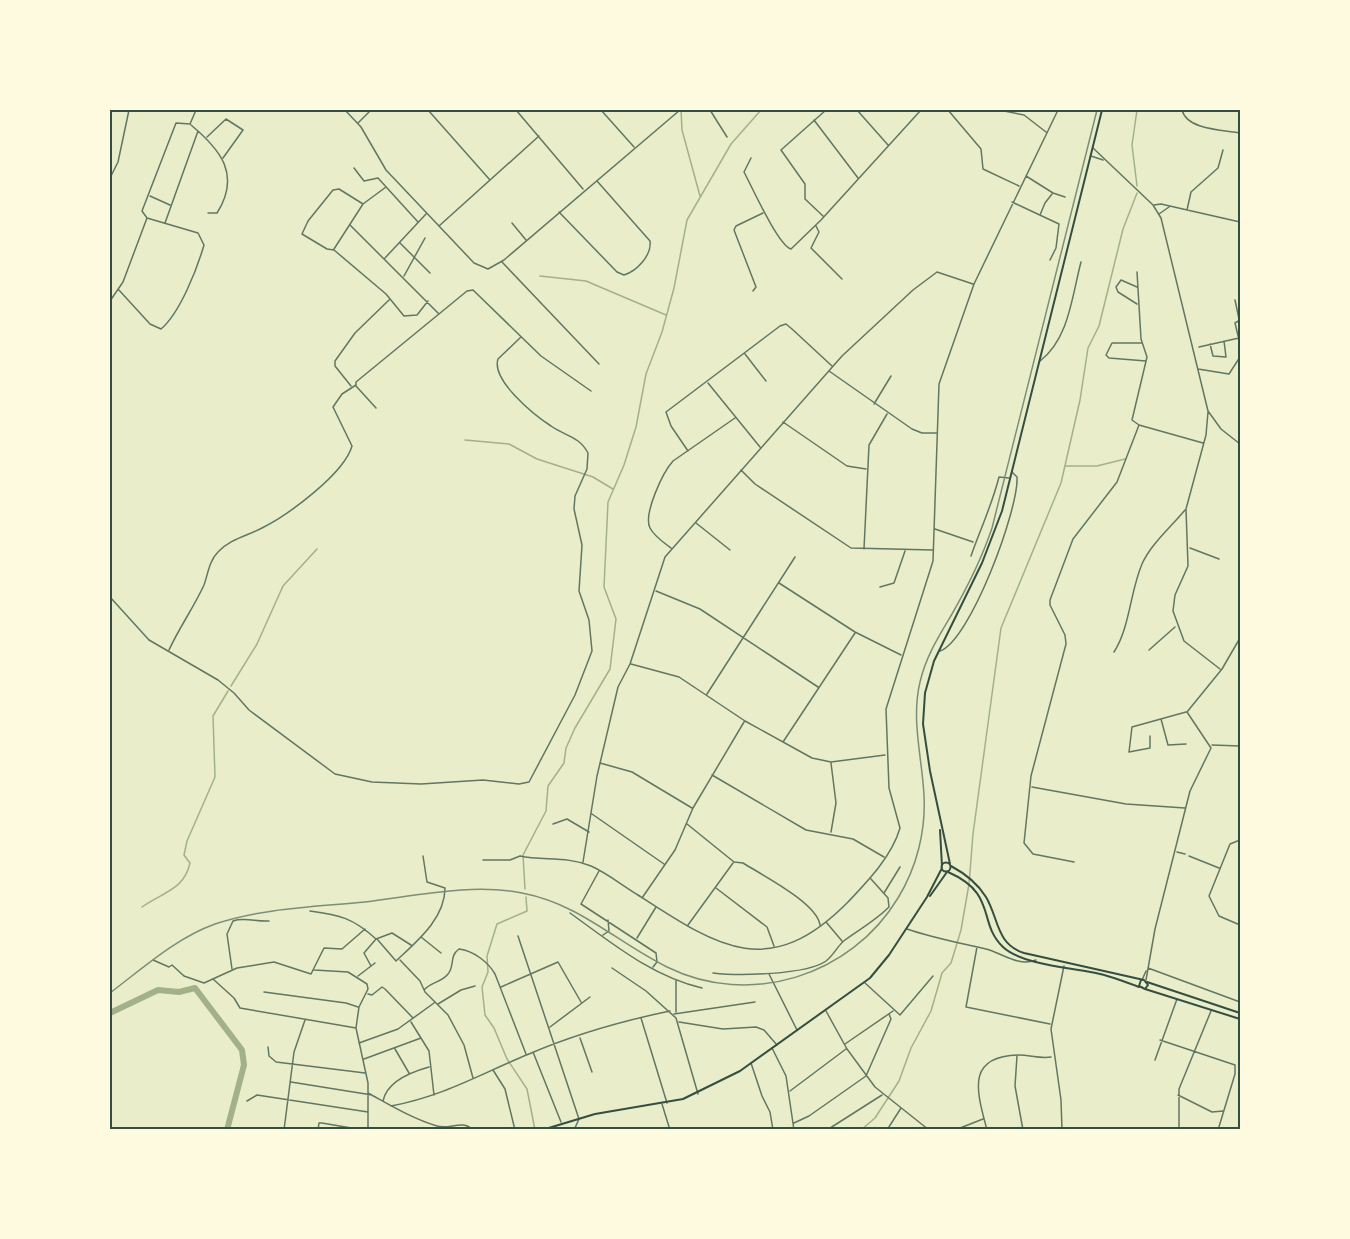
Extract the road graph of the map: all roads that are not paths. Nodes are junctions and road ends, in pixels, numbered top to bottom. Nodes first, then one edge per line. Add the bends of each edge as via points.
1 (129, 110) edge
2 (196, 110) edge
3 (345, 110) edge
4 (372, 110) edge
5 (428, 110) edge
6 (516, 110) edge
7 (601, 110) edge
8 (680, 110) edge
9 (710, 110) edge
10 (826, 110) edge
11 (857, 110) edge
12 (921, 110) edge
13 (948, 110) edge
14 (999, 110) edge
15 (1058, 110) edge
16 (1102, 110) edge
17 (1182, 110) edge
18 (813, 120) junction
19 (358, 123) junction
20 (190, 124) junction
21 (198, 131) junction
22 (1047, 133) junction
23 (1240, 133) edge
24 (539, 136) junction
25 (727, 137) dead end
26 (206, 138) junction
27 (888, 146) junction
28 (635, 147) junction
29 (1093, 147) junction
30 (1223, 150) dead end
31 (1091, 156) junction
32 (223, 158) junction
33 (751, 158) dead end
34 (1104, 160) junction
35 (354, 168) dead end
36 (1025, 175) junction
37 (110, 178) edge
38 (858, 179) junction
39 (596, 180) junction
40 (490, 181) junction
41 (386, 187) junction
42 (1020, 187) junction
43 (584, 190) junction
44 (1053, 193) junction
45 (148, 196) junction
46 (1065, 197) dead end
47 (1012, 202) junction
48 (363, 204) junction
49 (171, 205) junction
50 (1153, 205) junction
51 (1170, 207) junction
52 (1186, 210) junction
53 (558, 211) junction
54 (208, 213) dead end
55 (426, 213) junction
56 (764, 213) junction
57 (1159, 214) junction
58 (1040, 216) junction
59 (824, 217) junction
60 (147, 218) junction
61 (418, 222) junction
62 (1240, 222) edge
63 (512, 223) dead end
64 (164, 224) junction
65 (350, 225) junction
66 (816, 225) junction
67 (439, 226) junction
68 (425, 238) dead end
69 (526, 240) junction
70 (399, 243) junction
71 (334, 250) junction
72 (385, 258) junction
73 (414, 258) junction
74 (1050, 260) dead end
75 (501, 261) junction
76 (1081, 262) dead end
77 (1137, 272) dead end
78 (430, 273) dead end
79 (404, 277) junction
80 (842, 279) dead end
81 (974, 284) junction
82 (1138, 288) junction
83 (118, 289) junction
84 (753, 291) dead end
85 (389, 299) junction
86 (1235, 300) dead end
87 (110, 301) edge
88 (428, 301) junction
89 (1139, 305) junction
90 (440, 314) junction
91 (1240, 320) edge
92 (521, 337) junction
93 (1239, 338) edge
94 (1224, 341) junction
95 (1142, 343) junction
96 (1240, 344) edge
97 (1210, 345) junction
98 (1199, 347) dead end
99 (744, 353) junction
100 (1240, 357) edge
101 (1147, 361) junction
102 (1039, 362) junction
103 (599, 364) dead end
104 (832, 367) junction
105 (1197, 369) junction
106 (829, 371) junction
107 (891, 376) dead end
108 (766, 381) dead end
109 (707, 382) junction
110 (356, 385) junction
111 (352, 387) junction
112 (591, 392) dead end
113 (873, 404) junction
114 (376, 408) dead end
115 (1208, 411) junction
116 (887, 414) junction
117 (735, 418) junction
118 (783, 422) junction
119 (1139, 425) junction
120 (937, 432) junction
121 (1204, 443) junction
122 (1240, 444) edge
123 (760, 448) junction
124 (688, 451) junction
125 (867, 469) junction
126 (741, 470) junction
127 (1011, 472) junction
128 (1010, 478) junction
129 (1186, 509) junction
130 (695, 522) junction
131 (934, 529) junction
132 (975, 543) junction
133 (1189, 547) junction
134 (671, 549) junction
135 (864, 549) junction
136 (730, 550) dead end
137 (905, 550) junction
138 (933, 550) junction
139 (971, 556) dead end
140 (795, 557) dead end
141 (1219, 559) dead end
142 (778, 583) junction
143 (880, 587) dead end
144 (655, 590) junction
145 (110, 597) edge
146 (1177, 626) junction
147 (855, 632) junction
148 (743, 637) junction
149 (1240, 638) edge
150 (1149, 650) dead end
151 (168, 651) junction
152 (939, 651) junction
153 (1114, 652) dead end
154 (902, 656) junction
155 (630, 664) junction
156 (1222, 669) junction
157 (818, 687) junction
158 (706, 695) junction
159 (1187, 712) junction
160 (1161, 719) junction
161 (745, 721) junction
162 (1150, 736) dead end
163 (783, 742) junction
164 (1186, 744) dead end
165 (1211, 745) junction
166 (1240, 746) edge
167 (887, 755) junction
168 (831, 762) junction
169 (600, 763) junction
170 (712, 775) junction
171 (1032, 786) junction
172 (693, 808) junction
173 (1186, 808) junction
174 (592, 814) junction
175 (686, 823) junction
176 (553, 824) dead end
177 (940, 824) junction
178 (589, 832) junction
179 (830, 833) junction
180 (1240, 840) edge
181 (1176, 852) junction
182 (1185, 854) dead end
183 (423, 856) dead end
184 (1189, 856) dead end
185 (885, 857) junction
186 (483, 860) dead end
187 (734, 862) junction
188 (1074, 862) dead end
189 (582, 863) junction
190 (665, 865) junction
191 (950, 865) junction
192 (900, 867) dead end
193 (942, 867) junction
194 (1220, 869) junction
195 (599, 870) junction
196 (947, 872) junction
197 (870, 878) junction
198 (716, 888) junction
199 (883, 893) junction
200 (927, 897) junction
201 (642, 898) junction
202 (656, 907) junction
203 (310, 911) dead end
204 (570, 913) dead end
205 (608, 920) junction
206 (269, 921) dead end
207 (826, 922) junction
208 (1240, 925) edge
209 (687, 926) junction
210 (820, 927) junction
211 (907, 928) junction
212 (365, 929) junction
213 (518, 936) dead end
214 (602, 936) junction
215 (421, 937) junction
216 (636, 938) junction
217 (377, 939) junction
218 (842, 942) junction
219 (412, 945) junction
220 (774, 947) junction
221 (977, 947) junction
222 (441, 953) dead end
223 (398, 959) junction
224 (153, 960) dead end
225 (1036, 960) junction
226 (375, 963) dead end
227 (371, 966) junction
228 (1064, 966) junction
229 (612, 968) dead end
230 (652, 968) junction
231 (1148, 968) junction
232 (232, 970) junction
233 (314, 970) junction
234 (531, 973) junction
235 (713, 973) dead end
236 (769, 974) junction
237 (933, 976) dead end
238 (357, 977) junction
239 (212, 978) junction
240 (1141, 980) junction
241 (676, 981) junction
242 (1147, 981) junction
243 (864, 983) junction
244 (476, 986) dead end
245 (1140, 987) junction
246 (500, 988) junction
247 (702, 988) dead end
248 (1145, 988) junction
249 (424, 990) junction
250 (264, 992) dead end
251 (367, 993) junction
252 (590, 997) dead end
253 (1177, 999) junction
254 (435, 1002) junction
255 (581, 1002) junction
256 (755, 1002) dead end
257 (1240, 1002) edge
258 (438, 1004) junction
259 (359, 1007) junction
260 (1204, 1007) junction
261 (1212, 1010) junction
262 (670, 1011) junction
263 (826, 1011) junction
264 (894, 1011) junction
265 (1240, 1013) edge
266 (674, 1014) junction
267 (890, 1014) junction
268 (640, 1017) junction
269 (1207, 1017) junction
270 (414, 1018) junction
271 (305, 1019) junction
272 (1240, 1019) edge
273 (411, 1021) junction
274 (678, 1023) junction
275 (1051, 1025) junction
276 (550, 1027) junction
277 (356, 1028) junction
278 (797, 1031) junction
279 (580, 1037) junction
280 (421, 1038) junction
281 (1160, 1040) junction
282 (359, 1043) junction
283 (554, 1044) junction
284 (777, 1045) junction
285 (845, 1045) junction
286 (267, 1047) dead end
287 (772, 1048) junction
288 (394, 1049) junction
289 (847, 1049) junction
290 (533, 1052) junction
291 (1194, 1052) junction
292 (526, 1054) junction
293 (1017, 1055) junction
294 (1053, 1056) junction
295 (363, 1060) junction
296 (1155, 1060) dead end
297 (292, 1064) junction
298 (750, 1064) junction
299 (430, 1066) junction
300 (493, 1070) junction
301 (592, 1072) dead end
302 (366, 1073) junction
303 (409, 1074) junction
304 (866, 1076) junction
305 (473, 1079) junction
306 (290, 1082) junction
307 (789, 1092) junction
308 (367, 1094) junction
309 (698, 1094) junction
310 (883, 1095) junction
311 (1178, 1095) junction
312 (434, 1096) junction
313 (289, 1099) junction
314 (247, 1101) dead end
315 (383, 1101) junction
316 (667, 1103) junction
317 (662, 1104) junction
318 (391, 1106) junction
319 (901, 1108) junction
320 (368, 1112) junction
321 (1223, 1112) junction
322 (579, 1119) junction
323 (984, 1119) junction
324 (562, 1123) junction
325 (794, 1123) junction
326 (544, 1129) edge
327 (284, 1130) edge
328 (318, 1130) edge
329 (363, 1130) edge
330 (368, 1130) edge
331 (473, 1130) edge
332 (515, 1130) edge
333 (574, 1130) edge
334 (670, 1130) edge
335 (774, 1130) edge
336 (794, 1130) edge
337 (827, 1130) edge
338 (887, 1130) edge
339 (929, 1130) edge
340 (955, 1130) edge
341 (987, 1130) edge
342 (1023, 1130) edge
343 (1062, 1130) edge
344 (1179, 1130) edge
345 (1218, 1130) edge

1 - 37 street via 118,162
2 - 20 street
3 - 19 street
4 - 19 street
5 - 40 street
6 - 24 street
7 - 28 street
8 - 28 street
9 - 25 street
10 - 18 street
11 - 27 street
12 - 27 street
13 - 42 street via 981,149 983,169
14 - 22 street via 1024,115
15 - 22 street
16 - 29 main road
17 - 23 street via 1184,117 1199,125
18 - 38 street
18 - 59 street via 781,150 805,184 805,199
19 - 55 street via 379,161
20 - 21 street
20 - 45 street via 176,123
21 - 26 street
21 - 49 street
22 - 36 street
24 - 40 street
24 - 43 street
26 - 32 street
26 - 32 street via 226,119 243,130
27 - 38 street
28 - 39 street
29 - 31 main road
29 - 34 street
30 - 52 street via 1218,168 1191,192
31 - 34 street
31 - 102 main road
32 - 54 street via 228,180 226,193 217,213
33 - 56 street via 744,170
34 - 50 street
35 - 41 street via 364,181 378,178
36 - 42 street
36 - 44 street
38 - 59 street
39 - 43 street
39 - 53 street via 650,241 647,255 635,269 624,275 617,273
40 - 67 street
41 - 48 street
41 - 61 street
42 - 47 street
43 - 53 street
44 - 46 street
44 - 58 street
45 - 49 street
45 - 60 street via 142,211
47 - 58 street
47 - 81 street
48 - 65 street
48 - 71 street via 339,189 333,190 308,221 303,236
49 - 64 street
50 - 51 street
50 - 57 street
51 - 52 street
51 - 57 street
52 - 62 street
53 - 69 street
55 - 61 street
55 - 67 street
56 - 66 street via 788,249 794,248
56 - 84 street via 734,230 756,287
57 - 105 street
58 - 74 street via 1058,223 1060,228
59 - 66 street
60 - 64 street
60 - 83 street
61 - 70 street
63 - 69 street
64 - 83 street via 198,233 204,245 168,323 161,329 153,326
65 - 71 street
65 - 72 street
66 - 80 street via 819,231 811,248
67 - 75 street via 477,266 488,269
68 - 73 street
69 - 75 street
70 - 72 street
70 - 73 street
71 - 85 street
72 - 79 street
73 - 78 street
73 - 79 street
75 - 103 street
76 - 102 street via 1062,335
77 - 82 street
79 - 88 street
81 - 104 street via 947,273 934,273
81 - 120 street via 939,384
82 - 89 street
82 - 89 street via 1121,280 1116,287
83 - 87 street
85 - 88 street via 408,318 417,315
85 - 111 street via 355,333 335,361
86 - 91 street
88 - 90 street
89 - 95 street
90 - 92 street via 473,290
90 - 110 street
91 - 93 street via 1235,323
92 - 112 street
92 - 151 street via 498,359 499,375 550,426 575,438 588,453 587,470 574,508 582,545 579,591 587,610 592,645 584,676 529,782 421,784 347,779 300,751 218,680
93 - 94 street
93 - 96 street
94 - 97 street
94 - 97 street via 1226,357 1213,356
95 - 101 street
95 - 101 street via 1112,343 1106,355
97 - 98 street
99 - 104 street via 786,324
99 - 108 street
99 - 109 street
100 - 105 street via 1229,374
101 - 119 street via 1132,416
102 - 127 main road
104 - 106 street
105 - 115 street
106 - 113 street
106 - 118 street
107 - 113 street
109 - 117 street
109 - 124 street via 665,414
110 - 111 street
110 - 114 street
111 - 151 street via 333,408 351,442 350,451 332,474 287,513 218,552
113 - 116 street
115 - 121 street
115 - 122 street via 1221,429
116 - 120 street via 917,431
116 - 125 street via 871,440
117 - 123 street
117 - 124 street
118 - 123 street
118 - 125 street via 847,466
119 - 121 street
119 - 171 street via 1117,482 1073,539 1052,592 1050,605 1066,644
120 - 131 street
121 - 129 street
123 - 126 street
124 - 134 street via 669,465 648,513 650,528
125 - 135 street
126 - 130 street
126 - 135 street via 755,484 843,544
127 - 128 main road
127 - 152 street via 1017,477 1013,509 999,550 966,624
128 - 132 street via 1000,477 988,518
128 - 152 main road via 991,542
129 - 133 street
129 - 153 street via 1146,557
130 - 134 street
130 - 136 street
131 - 132 street
131 - 138 street
132 - 139 street
133 - 141 street
133 - 146 street via 1186,572 1174,599
134 - 144 street via 660,566
135 - 137 street
137 - 138 street
137 - 143 street via 894,583
138 - 154 street via 931,571
140 - 142 street
142 - 147 street
142 - 148 street
144 - 148 street via 689,603
144 - 155 street
145 - 151 street via 149,640
146 - 150 street
146 - 156 street via 1187,644
147 - 154 street
147 - 157 street
148 - 157 street
148 - 158 street
149 - 156 street
152 - 177 main road via 927,683 923,712
154 - 167 street via 886,709
155 - 158 street via 673,674
155 - 169 street via 618,687
156 - 159 street
157 - 163 street
158 - 161 street
159 - 160 street
159 - 165 street
160 - 162 street via 1132,727 1130,752 1150,748
160 - 164 street via 1168,745
161 - 163 street
161 - 170 street
163 - 168 street via 812,758
165 - 166 street
165 - 173 street
167 - 168 street
167 - 185 street via 889,788 900,823 896,840
168 - 179 street via 836,803
169 - 172 street via 633,772
169 - 174 street
170 - 172 street
170 - 179 street via 790,822 813,832
171 - 173 street via 1126,804
171 - 188 street via 1024,825 1026,847 1033,854
172 - 175 street
173 - 181 street
174 - 178 street
174 - 190 street
175 - 187 street
175 - 190 street
176 - 178 street via 567,819
177 - 191 main road
177 - 193 main road
178 - 189 street
179 - 185 street via 859,841
180 - 194 street via 1230,844
181 - 182 street
181 - 231 street
183 - 215 street via 428,882 444,887 445,891 440,910
184 - 194 street
185 - 197 street
186 - 189 street via 557,857
187 - 198 street
187 - 210 street via 743,863 807,906 817,916
189 - 195 street
190 - 201 street
191 - 193 main road via 944,863
191 - 196 main road
191 - 240 main road via 985,895 999,932 1009,946 1024,953
192 - 199 street
193 - 196 main road
193 - 200 main road
194 - 208 street via 1210,901 1220,916
195 - 201 street
195 - 205 street via 581,904
196 - 200 main road
196 - 225 main road via 969,884 979,896 1003,947 1019,957
197 - 199 street
197 - 207 street
198 - 209 street
198 - 220 street via 767,927
199 - 218 street via 889,907 876,921
200 - 211 main road
201 - 202 street
202 - 209 street
202 - 216 street
203 - 212 street via 336,914
204 - 214 street
205 - 214 street via 609,931
205 - 216 street
206 - 232 street via 233,921 226,934
207 - 210 street
207 - 218 street
209 - 220 street via 738,949
210 - 220 street via 799,941
211 - 221 street
211 - 243 main road via 879,969
212 - 217 street
212 - 233 street via 340,950 325,947
213 - 234 street
214 - 230 street
215 - 219 street
215 - 222 street
216 - 230 street via 656,953 657,962
217 - 219 street via 392,933
217 - 223 street via 392,959
217 - 227 street via 364,953
218 - 236 street via 833,955 817,965
219 - 223 street
221 - 225 street via 1016,960
221 - 275 street via 966,1007
223 - 249 street
224 - 239 street via 172,965 184,976 204,983
225 - 228 main road
226 - 227 street
227 - 238 street
228 - 245 main road
228 - 275 street
229 - 262 street
230 - 241 street
231 - 240 street
231 - 242 street
231 - 257 street
232 - 233 street via 277,962 311,974
232 - 239 street
233 - 238 street via 348,972
234 - 246 street
234 - 255 street via 560,962
234 - 276 street
235 - 236 street
236 - 278 street
237 - 264 street via 902,1014
238 - 251 street via 367,984
239 - 271 street via 240,1008
240 - 242 main road
240 - 245 main road
241 - 247 street
241 - 266 street
242 - 248 main road
242 - 265 main road
243 - 263 main road
243 - 264 street
244 - 258 street
245 - 248 main road
246 - 249 street via 490,967 459,949 447,975
246 - 292 street
248 - 253 main road
249 - 254 street
250 - 259 street
251 - 259 street
251 - 270 street via 372,995 382,987
252 - 255 street
253 - 260 main road
253 - 281 street
254 - 258 street
254 - 270 street
255 - 276 street
256 - 266 street
258 - 305 street via 464,1045
259 - 277 street
260 - 261 main road
260 - 269 street
261 - 269 street
261 - 272 main road
262 - 266 street
262 - 268 street
263 - 278 main road
263 - 285 street
264 - 267 street
266 - 274 street
267 - 285 street
267 - 304 street
268 - 279 street
268 - 316 street
269 - 291 street
270 - 273 street
271 - 277 street
271 - 297 street
273 - 280 street
273 - 282 street
274 - 284 street via 723,1029 756,1027
274 - 309 street
275 - 294 street
276 - 283 street
277 - 282 street
278 - 284 main road
279 - 283 street
279 - 301 street
280 - 288 street
280 - 299 street via 429,1051
281 - 291 street
281 - 296 street
282 - 295 street
283 - 290 street
283 - 322 street
284 - 287 main road
285 - 289 street
286 - 297 street via 273,1060
287 - 298 main road
287 - 307 street
288 - 295 street
288 - 303 street
289 - 304 street
289 - 307 street
290 - 292 street
290 - 324 street
291 - 311 street
291 - 321 street via 1235,1065
292 - 300 street
293 - 294 street
293 - 323 street via 994,1059 979,1073
293 - 342 street via 1015,1086
294 - 343 street via 1059,1080
295 - 302 street
297 - 302 street
297 - 306 street
298 - 309 main road
298 - 335 street
299 - 303 street
299 - 312 street
300 - 305 street
300 - 332 street via 505,1089
302 - 308 street
303 - 315 street via 390,1087
304 - 310 street
304 - 325 street
305 - 312 street
306 - 308 street
306 - 313 street
307 - 325 street
308 - 315 street
308 - 320 street
309 - 316 main road
310 - 319 street
310 - 337 street
311 - 321 street via 1212,1112
311 - 344 street
312 - 318 street
313 - 314 street via 257,1095
313 - 320 street
313 - 327 street
315 - 318 street
316 - 317 main road
317 - 322 main road
317 - 334 street
318 - 331 street via 439,1127 464,1124
319 - 338 street
319 - 339 street
320 - 330 street
321 - 345 street
322 - 324 main road
322 - 333 street
323 - 340 street
323 - 341 street
324 - 326 main road
325 - 336 street
328 - 329 street via 319,1123

